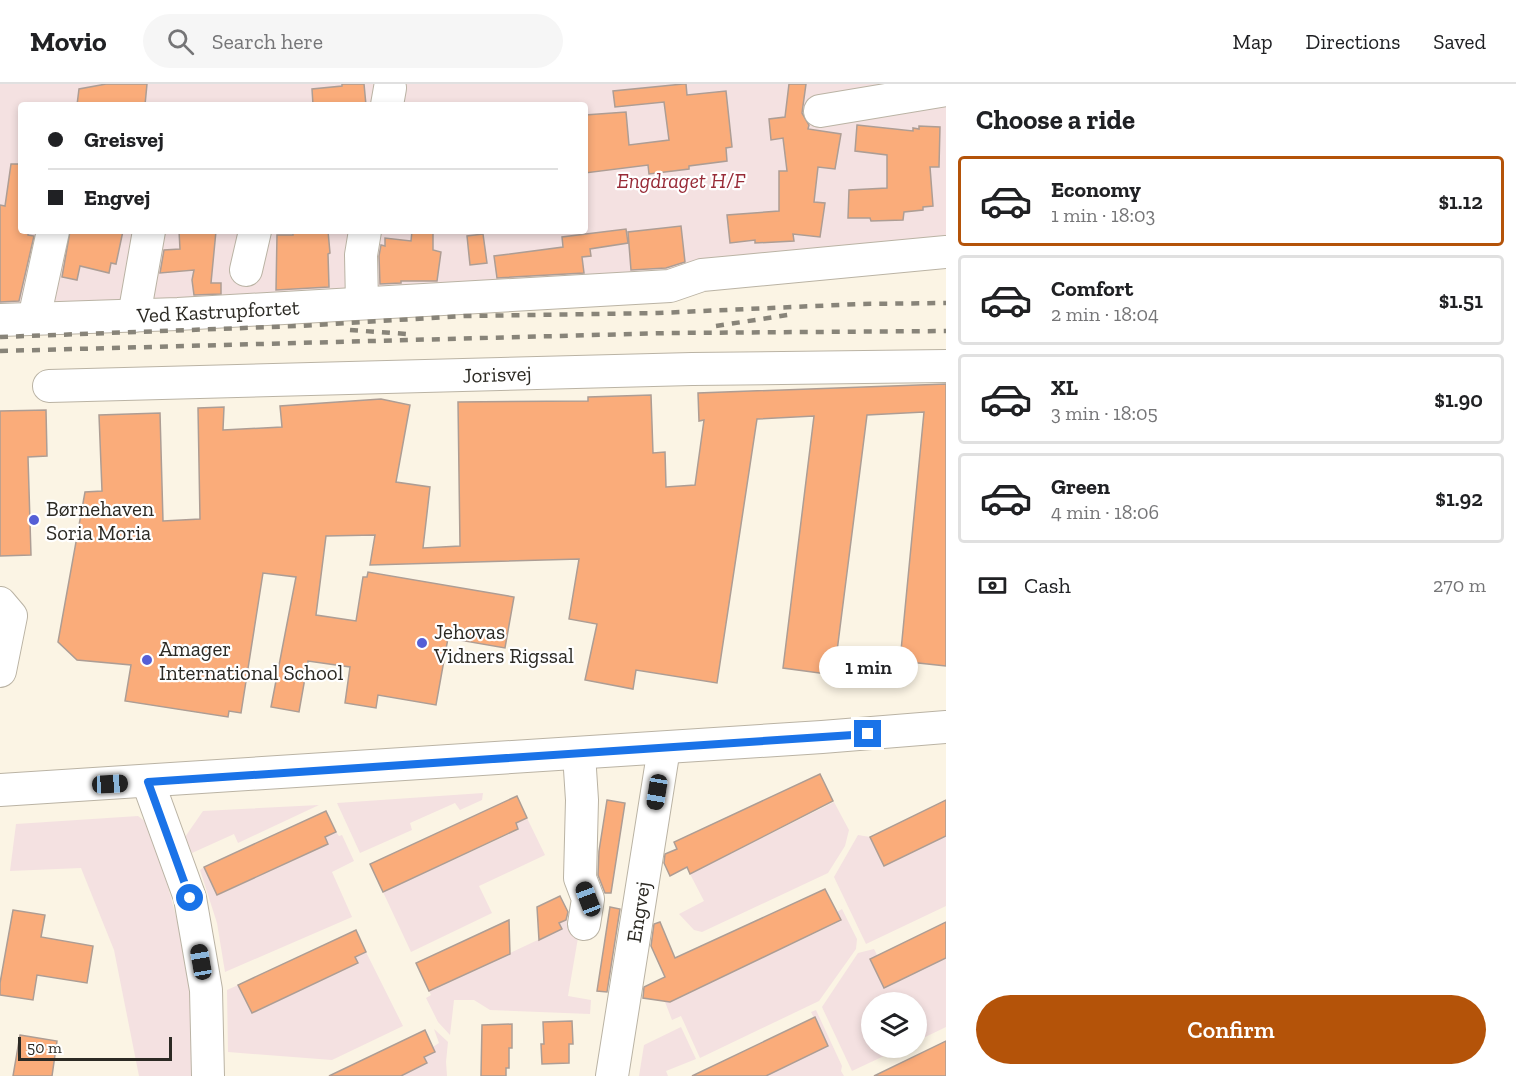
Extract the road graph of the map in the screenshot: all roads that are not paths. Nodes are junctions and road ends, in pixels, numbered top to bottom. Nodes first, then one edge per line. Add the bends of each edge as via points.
1 (946, 90) edge
2 (820, 111) dead end
3 (52, 234) edge
4 (148, 234) edge
5 (254, 234) edge
6 (364, 234) edge
7 (946, 252) edge
8 (246, 270) dead end
9 (363, 303) junction
10 (134, 316) junction
11 (34, 319) junction
12 (0, 320) edge
13 (946, 366) edge
14 (49, 386) dead end
15 (0, 603) edge
16 (0, 671) edge
17 (946, 727) edge
18 (663, 748) junction
19 (579, 753) junction
20 (148, 782) junction
21 (0, 790) edge
22 (584, 924) dead end
23 (208, 1076) edge
24 (612, 1076) edge

1 - 2 street
3 - 11 street
4 - 10 street
5 - 8 street
6 - 9 street via 361,255
7 - 9 street, Ved Kastrupfortet via 702,275 670,286
9 - 10 street, Ved Kastrupfortet
10 - 11 street, Ved Kastrupfortet
11 - 12 street, Ved Kastrupfortet
13 - 14 street, Jorisvej
15 - 16 street via 11,616
17 - 18 street
18 - 19 street
18 - 24 street, Engvej
19 - 20 street
19 - 22 street via 580,878 588,899
20 - 21 street
20 - 23 street via 190,898 206,990

